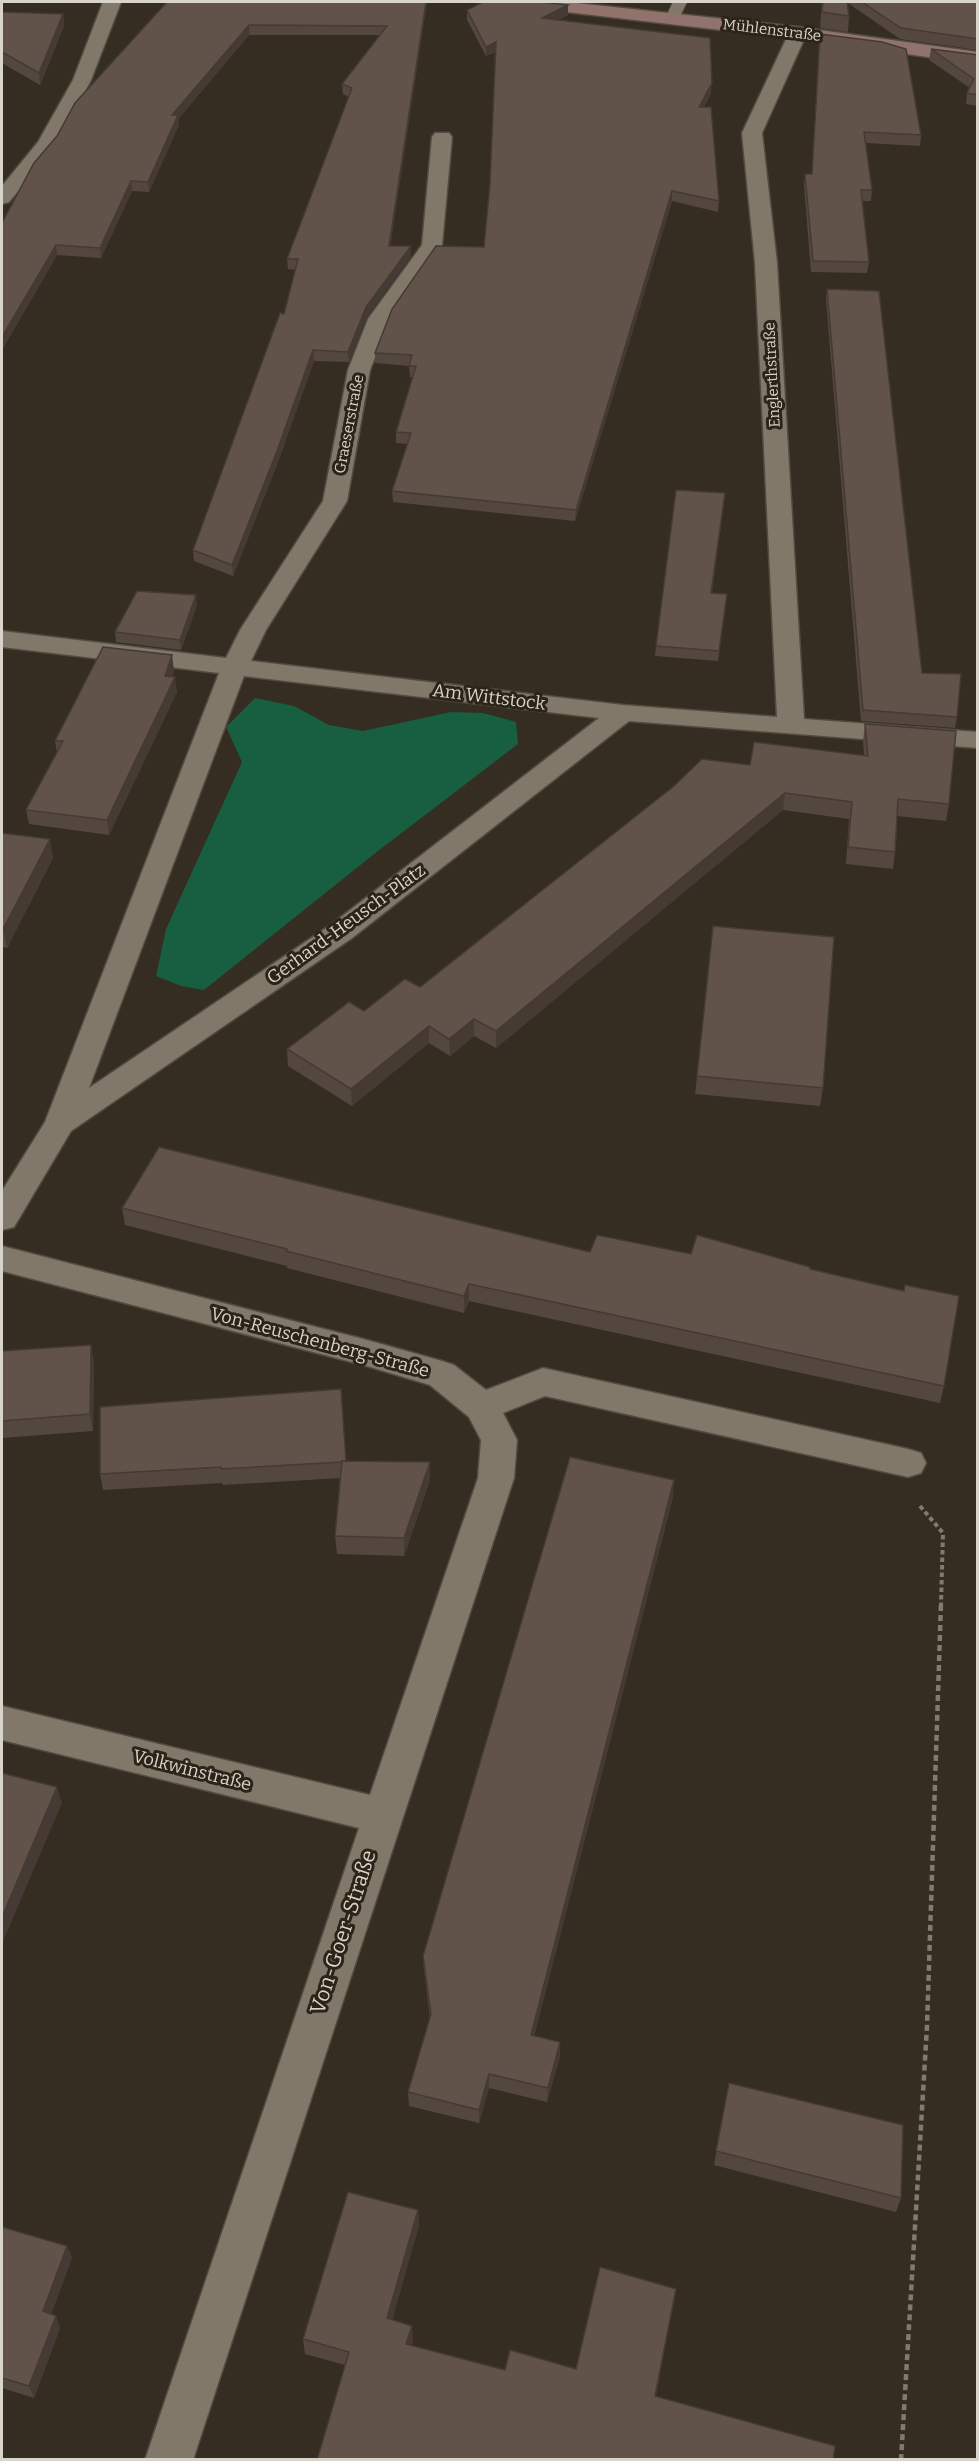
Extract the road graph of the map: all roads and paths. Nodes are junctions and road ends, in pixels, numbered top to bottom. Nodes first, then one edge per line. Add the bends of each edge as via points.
1 (112, 2) edge
2 (523, 2) edge
3 (680, 2) edge
4 (672, 19) junction
5 (798, 33) junction
6 (978, 58) edge
7 (442, 137) dead end
8 (2, 198) edge
9 (2, 639) edge
10 (235, 666) junction
11 (623, 713) junction
12 (791, 727) junction
13 (978, 740) edge
14 (60, 1123) junction
15 (2, 1218) edge
16 (2, 1259) edge
17 (482, 1407) junction
18 (909, 1462) joint
19 (2, 1723) edge
20 (382, 1816) junction
21 (169, 2460) edge
22 (901, 2460) edge

1 - 8 street via 82,81 47,144
2 - 4 main road, Mühlenstraße
3 - 4 lane
4 - 5 main road, Mühlenstraße
5 - 6 main road, Mühlenstraße
5 - 12 street, Englerthstraße via 752,133 766,263
7 - 10 street, Graeserstraße via 432,245 379,319 359,370 335,501 253,630
9 - 10 street, Am Wittstock
10 - 11 street, Am Wittstock
10 - 14 street, Gerhard-Heusch-Platz
11 - 12 street, Am Wittstock
11 - 14 street, Gerhard-Heusch-Platz via 342,931
12 - 13 street, Am Wittstock
14 - 15 street, Gerhard-Heusch-Platz
16 - 17 street, Von-Reuschenberg-Straße via 442,1375
17 - 18 street via 543,1382
17 - 20 street, Von-Goer-Straße via 499,1440 496,1478
18 - 22 path via 906,1490 943,1533 927,2026
19 - 20 street, Volkwinstraße
20 - 21 street, Von-Goer-Straße

